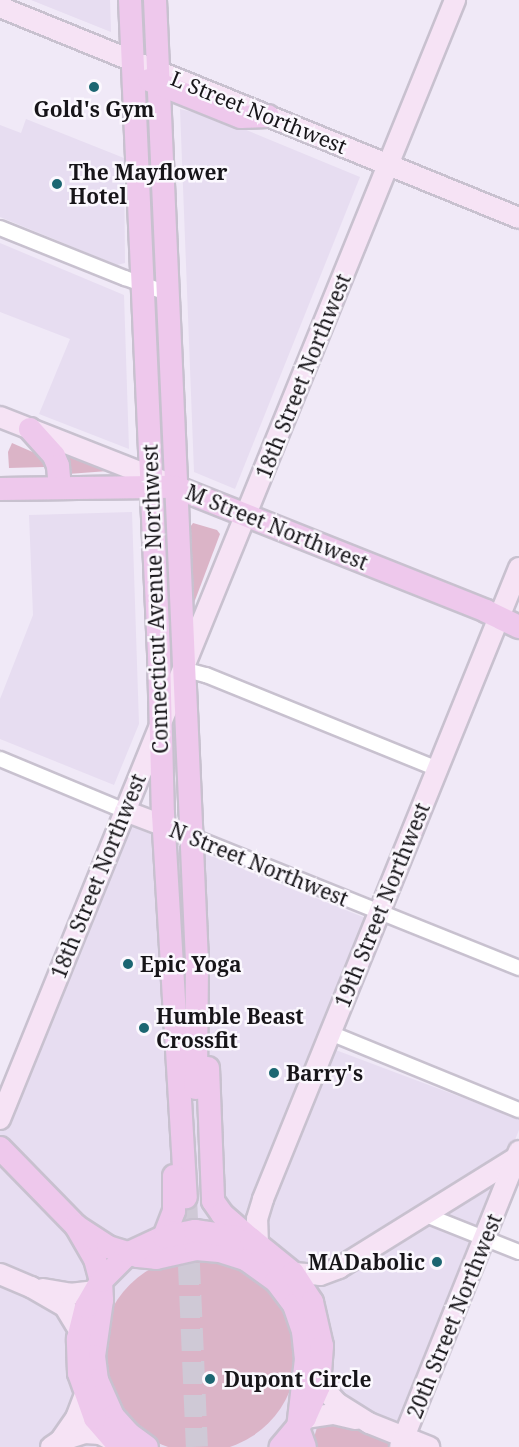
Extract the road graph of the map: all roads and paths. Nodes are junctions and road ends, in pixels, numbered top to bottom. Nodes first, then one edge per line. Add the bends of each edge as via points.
1 (130, 0) edge
2 (155, 0) edge
3 (455, 0) edge
4 (0, 7) edge
5 (20, 15) junction
6 (0, 20) edge
7 (133, 68) junction
8 (159, 78) junction
9 (268, 116) joint
10 (386, 170) junction
11 (519, 218) edge
12 (0, 228) edge
13 (143, 285) junction
14 (167, 292) junction
15 (0, 417) edge
16 (30, 429) junction
17 (151, 482) junction
18 (60, 487) junction
19 (175, 487) junction
20 (0, 489) edge
21 (246, 515) junction
22 (519, 568) edge
23 (509, 622) edge
24 (183, 669) junction
25 (160, 724) junction
26 (0, 759) edge
27 (438, 769) junction
28 (125, 811) junction
29 (164, 826) junction
30 (191, 836) junction
31 (380, 912) junction
32 (169, 944) junction
33 (197, 963) junction
34 (519, 968) edge
35 (330, 1033) junction
36 (519, 1110) edge
37 (0, 1119) edge
38 (0, 1148) edge
39 (518, 1154) edge
40 (426, 1215) junction
41 (76, 1226) junction
42 (165, 1238) junction
43 (485, 1239) junction
44 (254, 1242) junction
45 (519, 1252) edge
46 (129, 1253) junction
47 (339, 1268) junction
48 (293, 1273) junction
49 (0, 1274) edge
50 (98, 1286) junction
51 (31, 1287) junction
52 (314, 1308) junction
53 (79, 1330) junction
54 (321, 1378) junction
55 (85, 1395) junction
56 (369, 1423) junction
57 (302, 1431) edge
58 (402, 1442) edge
59 (55, 1444) edge
60 (116, 1444) edge
61 (147, 1447) edge
62 (281, 1447) edge
63 (429, 1447) edge

1 - 7 main road, Connecticut Avenue Northwest
2 - 8 main road, Connecticut Avenue Northwest
3 - 10 main road, 18th Street Northwest
4 - 5 main road
5 - 6 main road
5 - 7 main road
7 - 8 main road
7 - 13 main road, Connecticut Avenue Northwest
8 - 9 main road via 241,117
8 - 14 main road, Connecticut Avenue Northwest
9 - 10 main road, L Street Northwest
10 - 11 main road, L Street Northwest
10 - 21 main road, 18th Street Northwest
12 - 13 street
13 - 14 street
13 - 17 main road, Connecticut Avenue Northwest
14 - 19 main road, Connecticut Avenue Northwest
15 - 16 main road
16 - 17 main road
16 - 18 main road via 54,456
17 - 18 main road, M Street Northwest
17 - 19 main road, M Street Northwest
17 - 25 main road, Connecticut Avenue Northwest
18 - 20 main road, M Street Northwest
19 - 21 main road, M Street Northwest
19 - 24 main road, Connecticut Avenue Northwest
21 - 23 main road, M Street Northwest
21 - 24 main road, 18th Street Northwest
22 - 23 main road, 19th Street Northwest
23 - 27 main road, 19th Street Northwest
24 - 25 main road, 18th Street Northwest
24 - 27 street
24 - 30 main road, Connecticut Avenue Northwest
25 - 28 main road, 18th Street Northwest
25 - 29 main road, Connecticut Avenue Northwest
26 - 28 street, N Street Northwest
27 - 31 main road, 19th Street Northwest
28 - 29 main road, N Street Northwest
28 - 37 main road, 18th Street Northwest
29 - 30 main road, N Street Northwest
29 - 32 main road, Connecticut Avenue Northwest
30 - 31 street, N Street Northwest
30 - 33 main road, Connecticut Avenue Northwest
31 - 34 street, N Street Northwest
31 - 35 main road, 19th Street Northwest
32 - 33 main road, Connecticut Avenue Northwest via 194,1197
32 - 42 main road via 166,996 175,1204
33 - 44 main road via 205,1010 213,1201
35 - 36 street
35 - 44 main road, 19th Street Northwest via 263,1199
38 - 41 main road
39 - 40 main road
39 - 43 main road, 20th Street Northwest
40 - 43 street
40 - 47 main road
41 - 46 main road via 99,1242
41 - 50 main road via 95,1259
42 - 44 main road via 204,1232
42 - 46 main road
43 - 45 street
43 - 58 main road, 20th Street Northwest
44 - 48 main road
46 - 50 main road
46 - 57 main road via 156,1258 186,1250 220,1251 247,1260 276,1281 294,1305 305,1345
47 - 48 main road via 320,1275
47 - 52 main road via 325,1283
48 - 52 main road
49 - 51 main road
50 - 51 main road via 70,1294
50 - 53 main road
50 - 61 main road via 101,1310 94,1356 97,1380 113,1416
51 - 53 main road via 65,1307
52 - 54 main road via 322,1346
53 - 55 main road via 77,1363
54 - 56 main road via 337,1404
54 - 57 main road
55 - 59 main road via 76,1418
55 - 60 main road via 99,1424
56 - 57 main road via 334,1414
56 - 58 main road
57 - 62 main road
58 - 63 main road
59 - 60 main road via 92,1433

